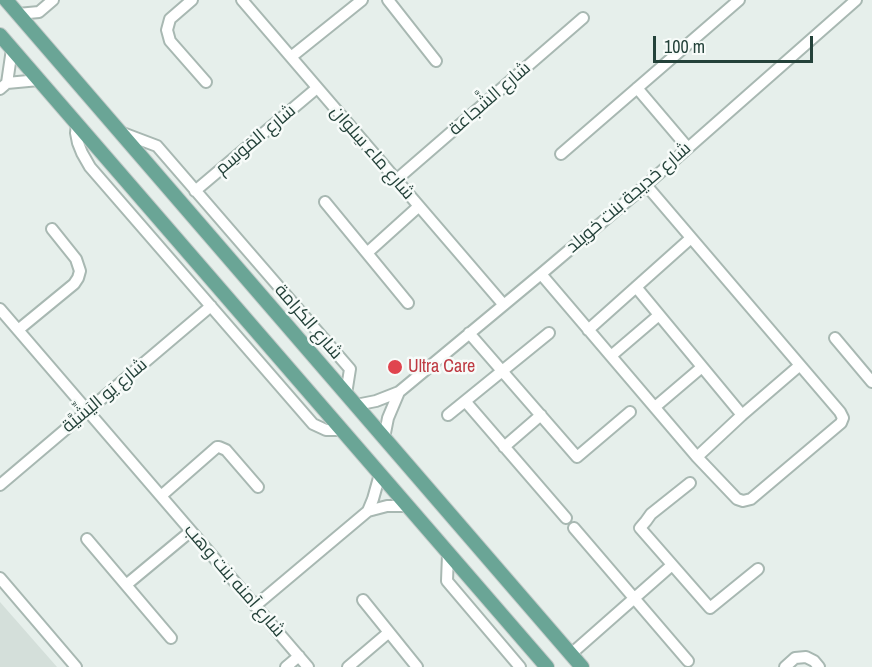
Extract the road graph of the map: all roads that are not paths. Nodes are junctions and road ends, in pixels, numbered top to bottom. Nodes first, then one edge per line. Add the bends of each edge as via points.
1 (6, 0) edge
2 (53, 0) edge
3 (192, 0) edge
4 (242, 0) edge
5 (362, 0) edge
6 (388, 0) edge
7 (739, 0) edge
8 (856, 0) edge
9 (39, 12) junction
10 (18, 14) junction
11 (583, 18) dead end
12 (0, 35) edge
13 (37, 36) junction
14 (12, 49) junction
15 (291, 57) junction
16 (436, 62) dead end
17 (39, 80) junction
18 (206, 82) dead end
19 (4, 86) edge
20 (317, 88) junction
21 (637, 88) junction
22 (77, 124) junction
23 (120, 132) junction
24 (688, 147) junction
25 (561, 154) dead end
26 (396, 180) junction
27 (646, 185) junction
28 (195, 191) junction
29 (325, 202) dead end
30 (418, 207) junction
31 (52, 229) dead end
32 (691, 238) junction
33 (367, 252) junction
34 (541, 274) junction
35 (636, 286) junction
36 (408, 303) dead end
37 (503, 304) junction
38 (211, 306) junction
39 (0, 309) edge
40 (659, 315) junction
41 (18, 330) junction
42 (588, 330) junction
43 (469, 333) junction
44 (549, 333) dead end
45 (835, 338) dead end
46 (611, 356) junction
47 (799, 366) junction
48 (702, 368) junction
49 (501, 370) junction
50 (872, 382) edge
51 (399, 392) junction
52 (346, 394) junction
53 (465, 401) junction
54 (356, 405) junction
55 (656, 407) junction
56 (87, 411) junction
57 (630, 412) dead end
58 (448, 415) dead end
59 (541, 415) junction
60 (742, 415) junction
61 (342, 430) junction
62 (384, 438) junction
63 (504, 447) junction
64 (697, 457) junction
65 (380, 474) junction
66 (690, 483) dead end
67 (0, 485) edge
68 (258, 487) dead end
69 (161, 496) junction
70 (408, 506) junction
71 (368, 511) junction
72 (566, 518) dead end
73 (574, 528) dead end
74 (191, 531) junction
75 (87, 539) dead end
76 (448, 554) junction
77 (672, 564) junction
78 (758, 569) dead end
79 (0, 578) edge
80 (126, 585) junction
81 (633, 598) junction
82 (363, 600) dead end
83 (255, 606) junction
84 (388, 633) junction
85 (171, 638) dead end
86 (571, 654) junction
87 (298, 656) junction
88 (688, 661) dead end
89 (76, 667) edge
90 (286, 667) edge
91 (308, 667) edge
92 (348, 667) edge
93 (417, 667) edge
94 (520, 667) edge
95 (547, 667) edge
96 (582, 667) edge
97 (785, 667) edge
98 (819, 667) edge

1 - 10 main road, شارع الكرامة
2 - 9 street
3 - 18 street via 170,19 167,30 170,40
4 - 15 street, شارع ماء سِلوان
5 - 15 street
6 - 16 street
7 - 21 street
8 - 24 street, شارع خديجة بنت خويلد
9 - 10 street
9 - 13 street
10 - 13 main road, شارع الكرامة
11 - 26 street, شارع الشَّجاعة
12 - 14 main road
13 - 23 main road, شارع الكرامة
14 - 17 main road
14 - 19 street
15 - 20 street, شارع ماء سِلوان
17 - 19 street
17 - 22 main road
20 - 26 street, شارع ماء سِلوان
20 - 28 street, شارع المَوسِم
21 - 24 street
21 - 25 street
22 - 38 street via 78,143 90,167
22 - 61 main road
23 - 28 street via 157,146
23 - 52 main road, شارع الكرامة
24 - 27 street, شارع خديجة بنت خويلد
26 - 30 street, شارع ماء سِلوان
27 - 32 street
27 - 34 street, شارع خديجة بنت خويلد
28 - 52 street via 350,369
29 - 33 street
30 - 33 street
30 - 37 street, شارع ماء سِلوان
31 - 41 street via 76,259 78,278
32 - 35 street
32 - 47 street
33 - 36 street
34 - 37 street, شارع خديجة بنت خويلد
34 - 42 street
35 - 40 street
35 - 42 street
37 - 43 street, شارع خديجة بنت خويلد
38 - 56 street, شارع يَو اليَشِّيَّة
38 - 61 street via 313,424 326,430
39 - 41 street, شارع آمنه بنت وهب
40 - 46 street
40 - 48 street
41 - 56 street, شارع آمنه بنت وهب
42 - 46 street
43 - 49 street
43 - 51 street, شارع خديجة بنت خويلد
44 - 49 street
45 - 50 street
46 - 55 street
47 - 60 street
47 - 64 street via 840,412 841,423 751,499 743,501
48 - 55 street
48 - 60 street
49 - 53 street
49 - 59 street
51 - 54 street, شارع خديجة بنت خويلد
51 - 62 street, شارع خديجة بنت خويلد
52 - 54 main road, شارع الكرامة
53 - 58 street
53 - 63 street
54 - 62 main road, شارع الكرامة
55 - 64 street
56 - 67 street, شارع يَو اليَشِّيَّة
56 - 69 street, شارع آمنه بنت وهب
57 - 59 street via 577,457
59 - 63 street
60 - 64 street
61 - 65 main road
62 - 86 main road, شارع الكرامة
63 - 72 street
65 - 70 main road
65 - 71 street
66 - 77 street via 651,513 640,528
68 - 69 street via 226,450 217,447
69 - 74 street, شارع آمنه بنت وهب
70 - 71 street
70 - 76 main road
71 - 83 street
73 - 81 street
74 - 80 street
74 - 83 street, شارع آمنه بنت وهب
75 - 80 street
76 - 94 street via 447,581
76 - 95 main road
77 - 78 street via 710,608
77 - 81 street
79 - 89 street
80 - 85 street
81 - 86 street
81 - 88 street
82 - 84 street
83 - 87 street, شارع آمنه بنت وهب
84 - 92 street
84 - 93 street
86 - 96 main road, شارع الكرامة
87 - 90 street
87 - 91 street, شارع آمنه بنت وهب
97 - 98 street via 795,658 806,657

